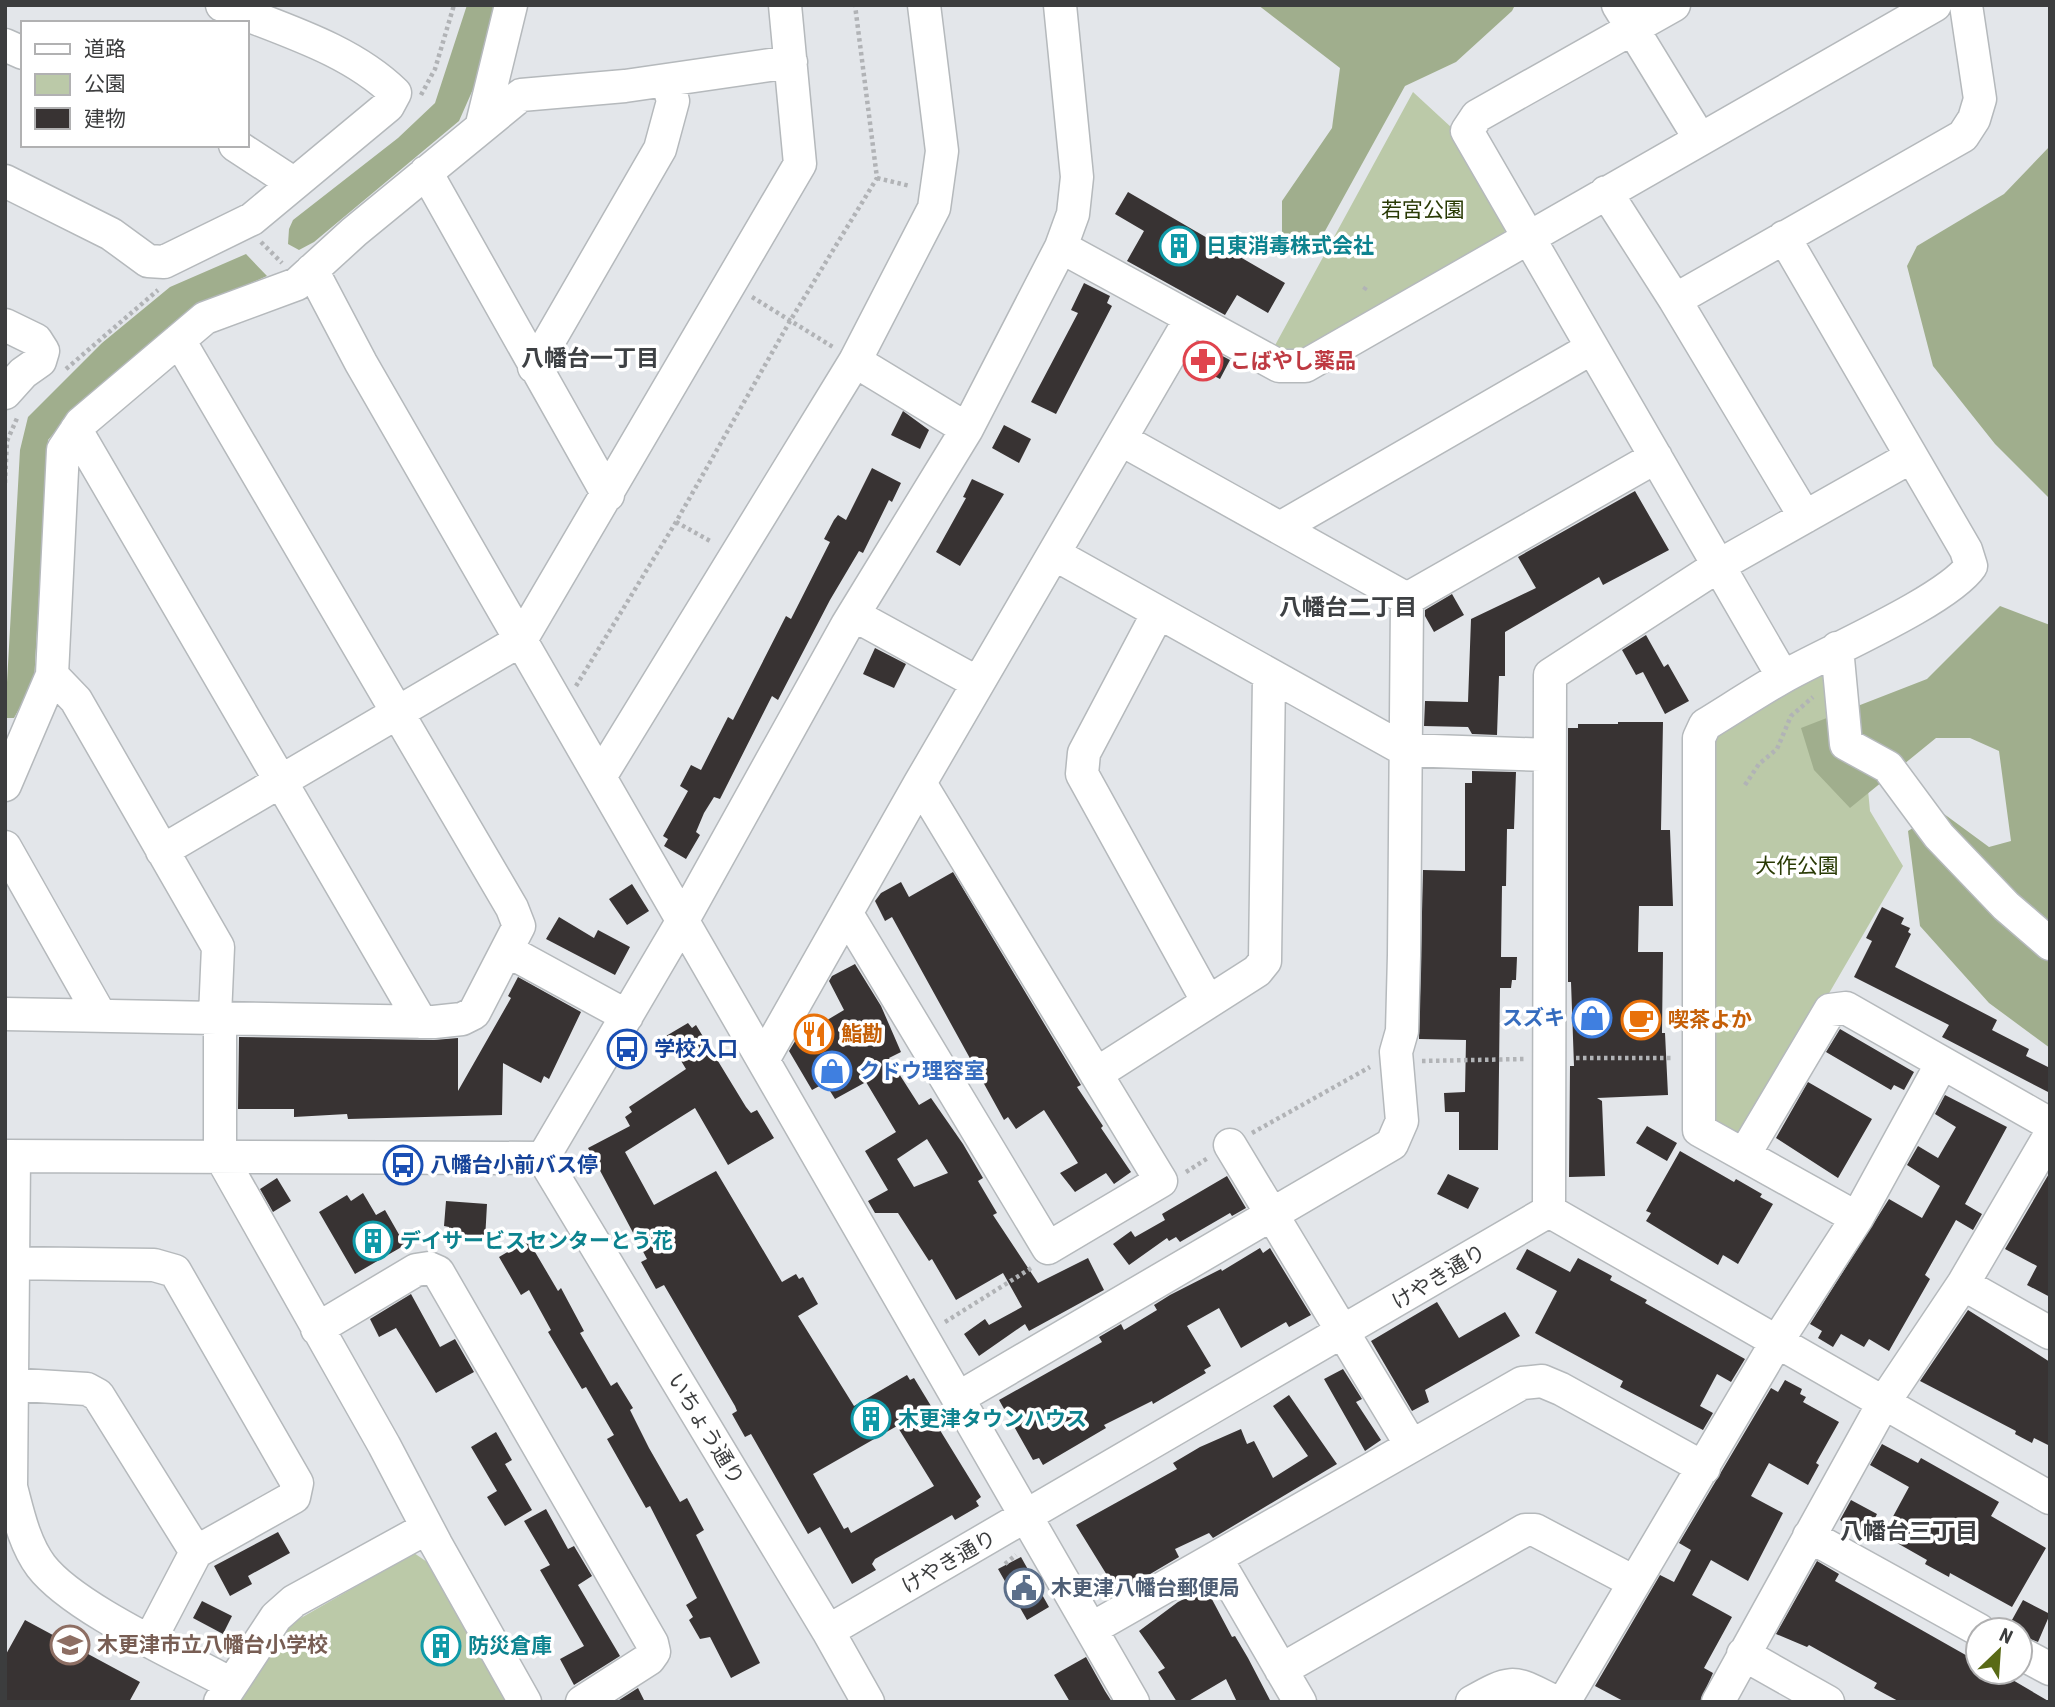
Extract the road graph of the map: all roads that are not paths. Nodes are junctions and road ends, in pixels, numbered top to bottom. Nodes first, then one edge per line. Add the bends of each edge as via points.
1 (222, 5) edge
2 (511, 5) edge
3 (785, 5) edge
4 (924, 5) edge
5 (1060, 5) edge
6 (1674, 5) edge
7 (1935, 5) edge
8 (1966, 5) edge
9 (1625, 17) edge
10 (5, 45) edge
11 (21, 52) edge
12 (792, 62) junction
13 (667, 80) junction
14 (482, 124) junction
15 (1700, 139) junction
16 (238, 147) edge
17 (425, 172) junction
18 (5, 181) edge
19 (293, 183) junction
20 (1606, 192) junction
21 (1526, 237) junction
22 (1784, 237) junction
23 (1061, 247) junction
24 (304, 277) junction
25 (1675, 300) junction
26 (1191, 318) junction
27 (5, 325) edge
28 (179, 340) junction
29 (1592, 348) junction
30 (855, 361) junction
31 (534, 367) junction
32 (5, 393) edge
33 (967, 429) junction
34 (76, 430) junction
35 (1122, 440) junction
36 (1656, 457) junction
37 (1911, 457) junction
38 (608, 495) junction
39 (1805, 517) junction
40 (1280, 528) junction
41 (1056, 555) junction
42 (1718, 566) junction
43 (1407, 599) junction
44 (1158, 613) junction
45 (854, 615) junction
46 (521, 640) junction
47 (1837, 648) junction
48 (52, 675) junction
49 (1269, 677) junction
50 (1783, 677) junction
51 (978, 684) junction
52 (397, 713) junction
53 (1405, 750) junction
54 (1549, 755) junction
55 (600, 778) junction
56 (281, 781) junction
57 (920, 783) junction
58 (5, 785) edge
59 (5, 847) edge
60 (162, 851) junction
61 (847, 914) junction
62 (682, 920) junction
63 (2050, 944) edge
64 (508, 951) junction
65 (1208, 1002) junction
66 (5, 1014) edge
67 (100, 1015) junction
68 (217, 1016) junction
69 (627, 1016) junction
70 (421, 1021) junction
71 (763, 1060) junction
72 (1942, 1063) junction
73 (1096, 1074) junction
74 (2050, 1124) edge
75 (2050, 1135) edge
76 (1230, 1145) dead end
77 (219, 1155) junction
78 (1744, 1155) junction
79 (10, 1156) edge
80 (543, 1158) junction
81 (1549, 1211) junction
82 (1272, 1216) junction
83 (1857, 1218) junction
84 (9, 1263) edge
85 (1963, 1284) junction
86 (317, 1329) junction
87 (1342, 1334) junction
88 (2050, 1334) edge
89 (1776, 1343) junction
90 (8, 1384) edge
91 (958, 1398) junction
92 (1884, 1402) junction
93 (1411, 1445) junction
94 (1704, 1468) junction
95 (2050, 1498) edge
96 (1027, 1517) junction
97 (427, 1528) junction
98 (1809, 1536) junction
99 (196, 1552) junction
100 (1216, 1558) junction
101 (1632, 1581) junction
102 (1964, 1622) edge
103 (1091, 1629) junction
104 (828, 1631) junction
105 (150, 1640) junction
106 (1743, 1654) junction
107 (2034, 1660) edge
108 (2050, 1669) edge
109 (1281, 1670) junction
110 (226, 1693) edge
111 (525, 1702) edge
112 (582, 1702) edge
113 (867, 1702) edge
114 (1133, 1702) edge
115 (1300, 1702) edge
116 (1472, 1702) edge
117 (1556, 1702) edge
118 (1564, 1702) edge
119 (1718, 1702) edge
120 (1828, 1702) edge

1 - 19 street via 348,57 395,93 388,106
2 - 14 street
3 - 12 street
4 - 30 street via 942,151 934,208
5 - 23 street via 1077,177 1073,214
6 - 9 street
7 - 15 street
8 - 22 street via 1980,99 1963,136
9 - 15 street
9 - 21 street via 1477,116 1467,131
10 - 11 street
12 - 13 street
12 - 38 street via 800,164
13 - 14 street via 521,95
13 - 31 street via 673,101 660,149
14 - 17 street
15 - 20 street
16 - 19 street
17 - 24 street
17 - 31 street
18 - 19 street via 111,234 148,261 164,262 243,223
20 - 21 street
20 - 25 street
21 - 26 street via 1305,366 1279,366
21 - 29 street
22 - 25 street
22 - 37 street
23 - 26 street
23 - 33 street
24 - 28 street via 205,318
24 - 46 street via 361,363
25 - 39 street
26 - 35 street
27 - 32 street via 36,340 43,351 40,361
28 - 34 street
28 - 52 street
29 - 36 street
29 - 40 street
30 - 33 street
30 - 55 street
31 - 38 street
33 - 45 street
34 - 48 street via 64,450
34 - 56 street
35 - 40 street
35 - 41 street
36 - 42 street
36 - 43 street
37 - 39 street
37 - 47 street via 1971,566 1963,578
38 - 46 street
39 - 42 street
40 - 43 street
41 - 44 street
41 - 51 street
42 - 50 street
42 - 54 street via 1549,675
43 - 53 street
44 - 49 street
44 - 65 street via 1084,753 1082,774
45 - 51 street
45 - 62 street
46 - 52 street
46 - 55 street
47 - 50 street
47 - 63 street via 1846,744 1888,767 1939,836
48 - 58 street
48 - 60 street via 76,701
49 - 53 street
49 - 65 street via 1265,961
50 - 78 street via 1705,725 1699,738 1699,1130
51 - 57 street
52 - 56 street
52 - 64 street via 512,908 519,926
53 - 54 street
53 - 82 street via 1402,1121 1392,1144
54 - 81 street via 1562,1058
55 - 62 street
56 - 60 street
56 - 70 street
57 - 61 street
57 - 73 street
59 - 67 street
60 - 68 street via 218,947
61 - 71 street
61 - 73 street via 1048,1248 1161,1181
62 - 69 street
62 - 71 street
64 - 69 street
64 - 70 street via 474,1013 462,1019
65 - 73 street
66 - 67 street
67 - 68 street
68 - 70 street
68 - 77 street
69 - 80 street
71 - 91 street
72 - 74 street
72 - 78 street via 1846,1008 1830,1010
72 - 83 street
75 - 85 street
76 - 82 street
77 - 79 street
77 - 80 street
77 - 86 street
78 - 83 street
79 - 84 street
80 - 104 street, いちょう通り
81 - 87 street, けやき通り
81 - 89 street
82 - 87 street
82 - 91 street
83 - 89 street
84 - 90 street
84 - 99 street via 153,1265 175,1271 297,1483 294,1497
85 - 88 street
85 - 92 street
86 - 97 street
86 - 112 street via 416,1270 438,1272 652,1643 654,1652 649,1659
87 - 93 street
87 - 96 street, けやき通り
89 - 92 street
89 - 94 street
90 - 99 street via 88,1389 98,1395
90 - 105 street via 10,1487 24,1534 41,1566 78,1600
91 - 96 street
92 - 95 street
92 - 98 street
93 - 94 street via 1522,1384 1542,1381
93 - 100 street
94 - 101 street
96 - 103 street
96 - 104 street, けやき通り
97 - 110 street via 294,1601 276,1617
97 - 111 street
98 - 102 street
98 - 106 street
99 - 105 street
100 - 103 street
100 - 109 street
101 - 109 street via 1535,1530 1525,1530
101 - 118 street
103 - 114 street
104 - 113 street, いちょう通り
105 - 110 street
106 - 119 street
106 - 120 street
107 - 108 street
109 - 115 street
116 - 117 street via 1514,1683

